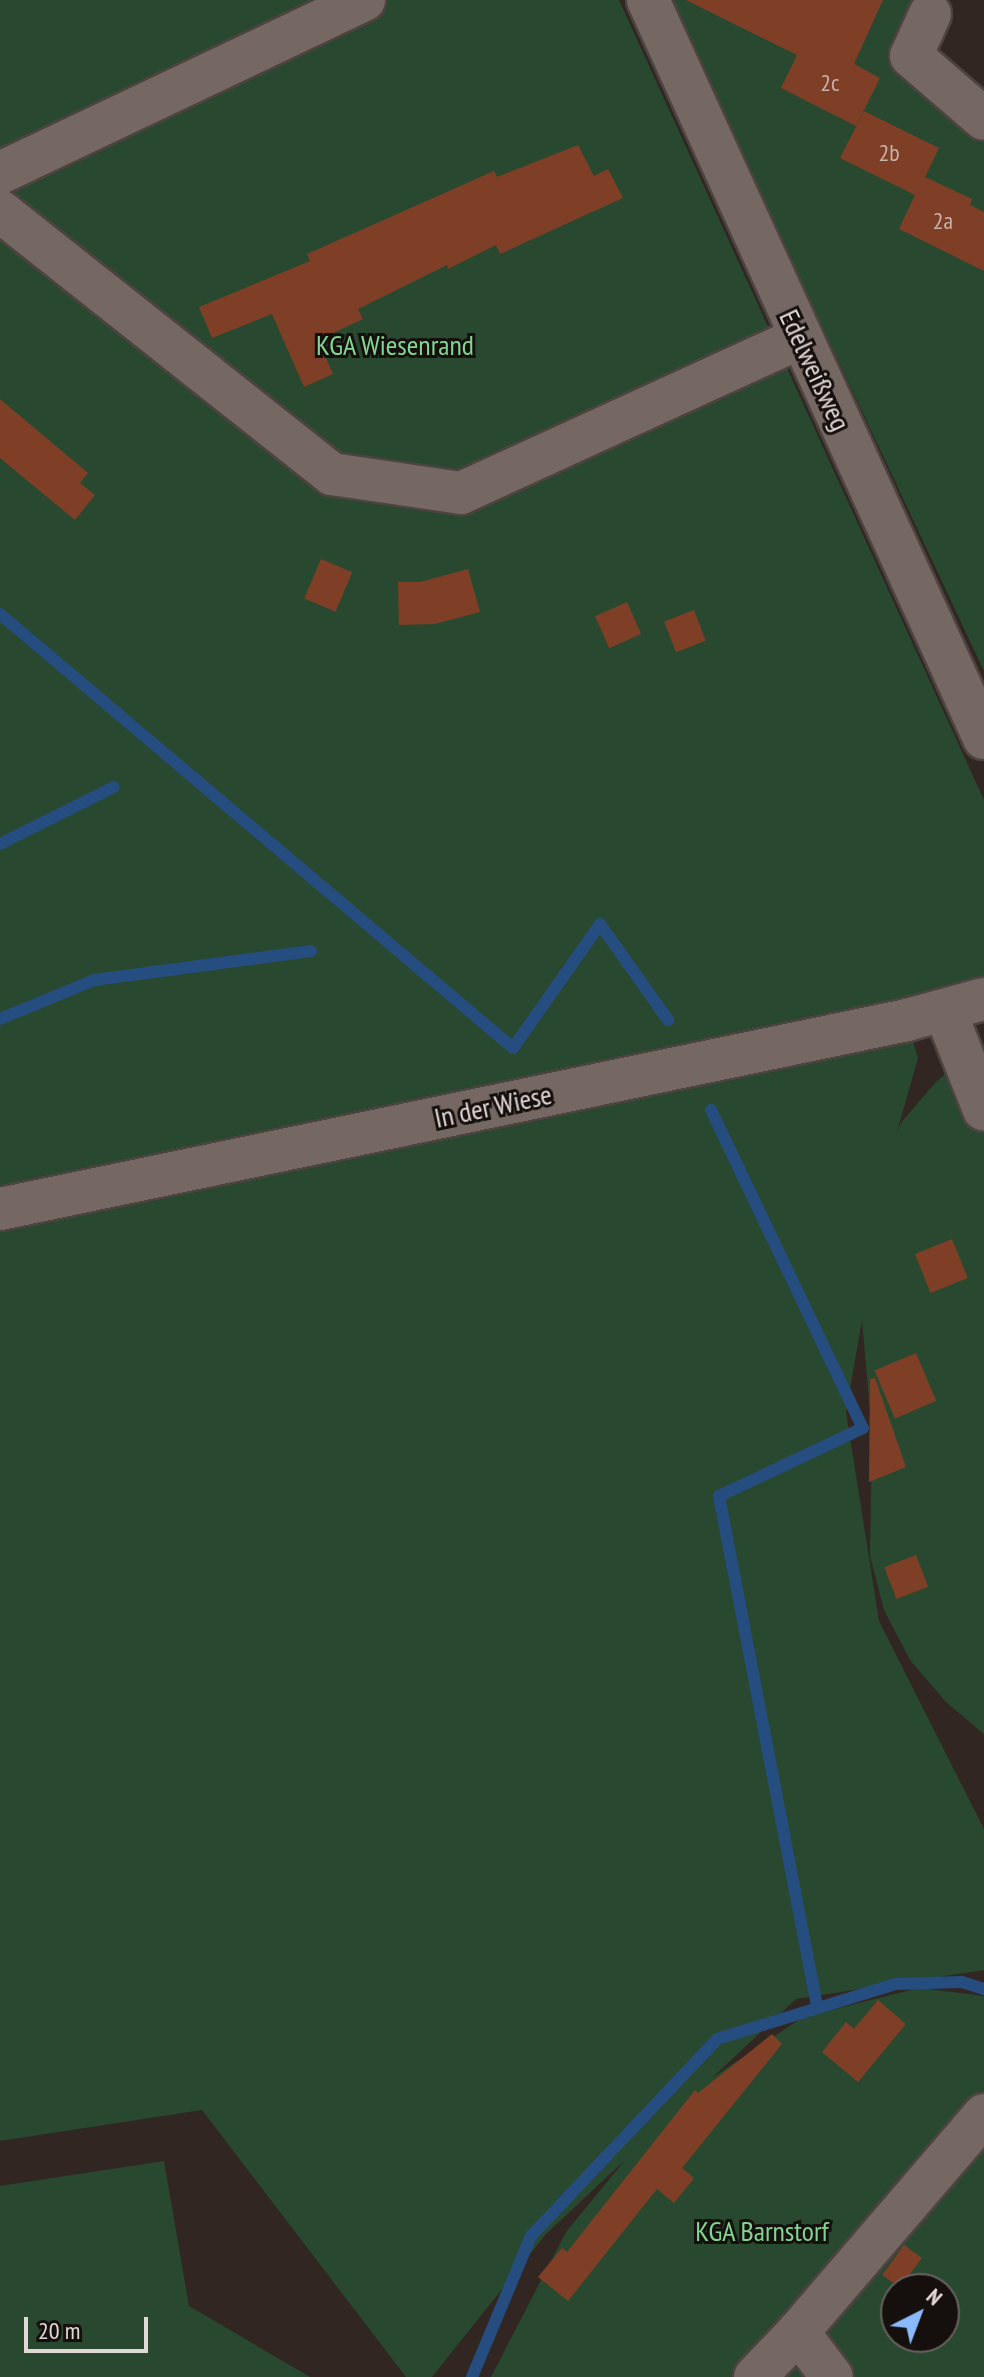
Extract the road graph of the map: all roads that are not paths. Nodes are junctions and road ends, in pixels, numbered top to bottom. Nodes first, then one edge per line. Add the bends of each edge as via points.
1 (364, 0) edge
2 (648, 0) edge
3 (930, 14) dead end
4 (984, 119) edge
5 (0, 173) edge
6 (0, 211) edge
7 (800, 338) junction
8 (984, 738) edge
9 (965, 1005) edge
10 (984, 1110) edge
11 (0, 1209) edge
12 (984, 2115) edge
13 (798, 2332) junction
14 (755, 2377) edge
15 (832, 2377) edge

1 - 5 street
2 - 7 street, Edelweißweg
3 - 4 street via 911,56
6 - 7 street via 332,474 461,493
7 - 8 street, Edelweißweg
9 - 10 street
9 - 11 street, In der Wiese
12 - 13 street
13 - 14 street
13 - 15 street

